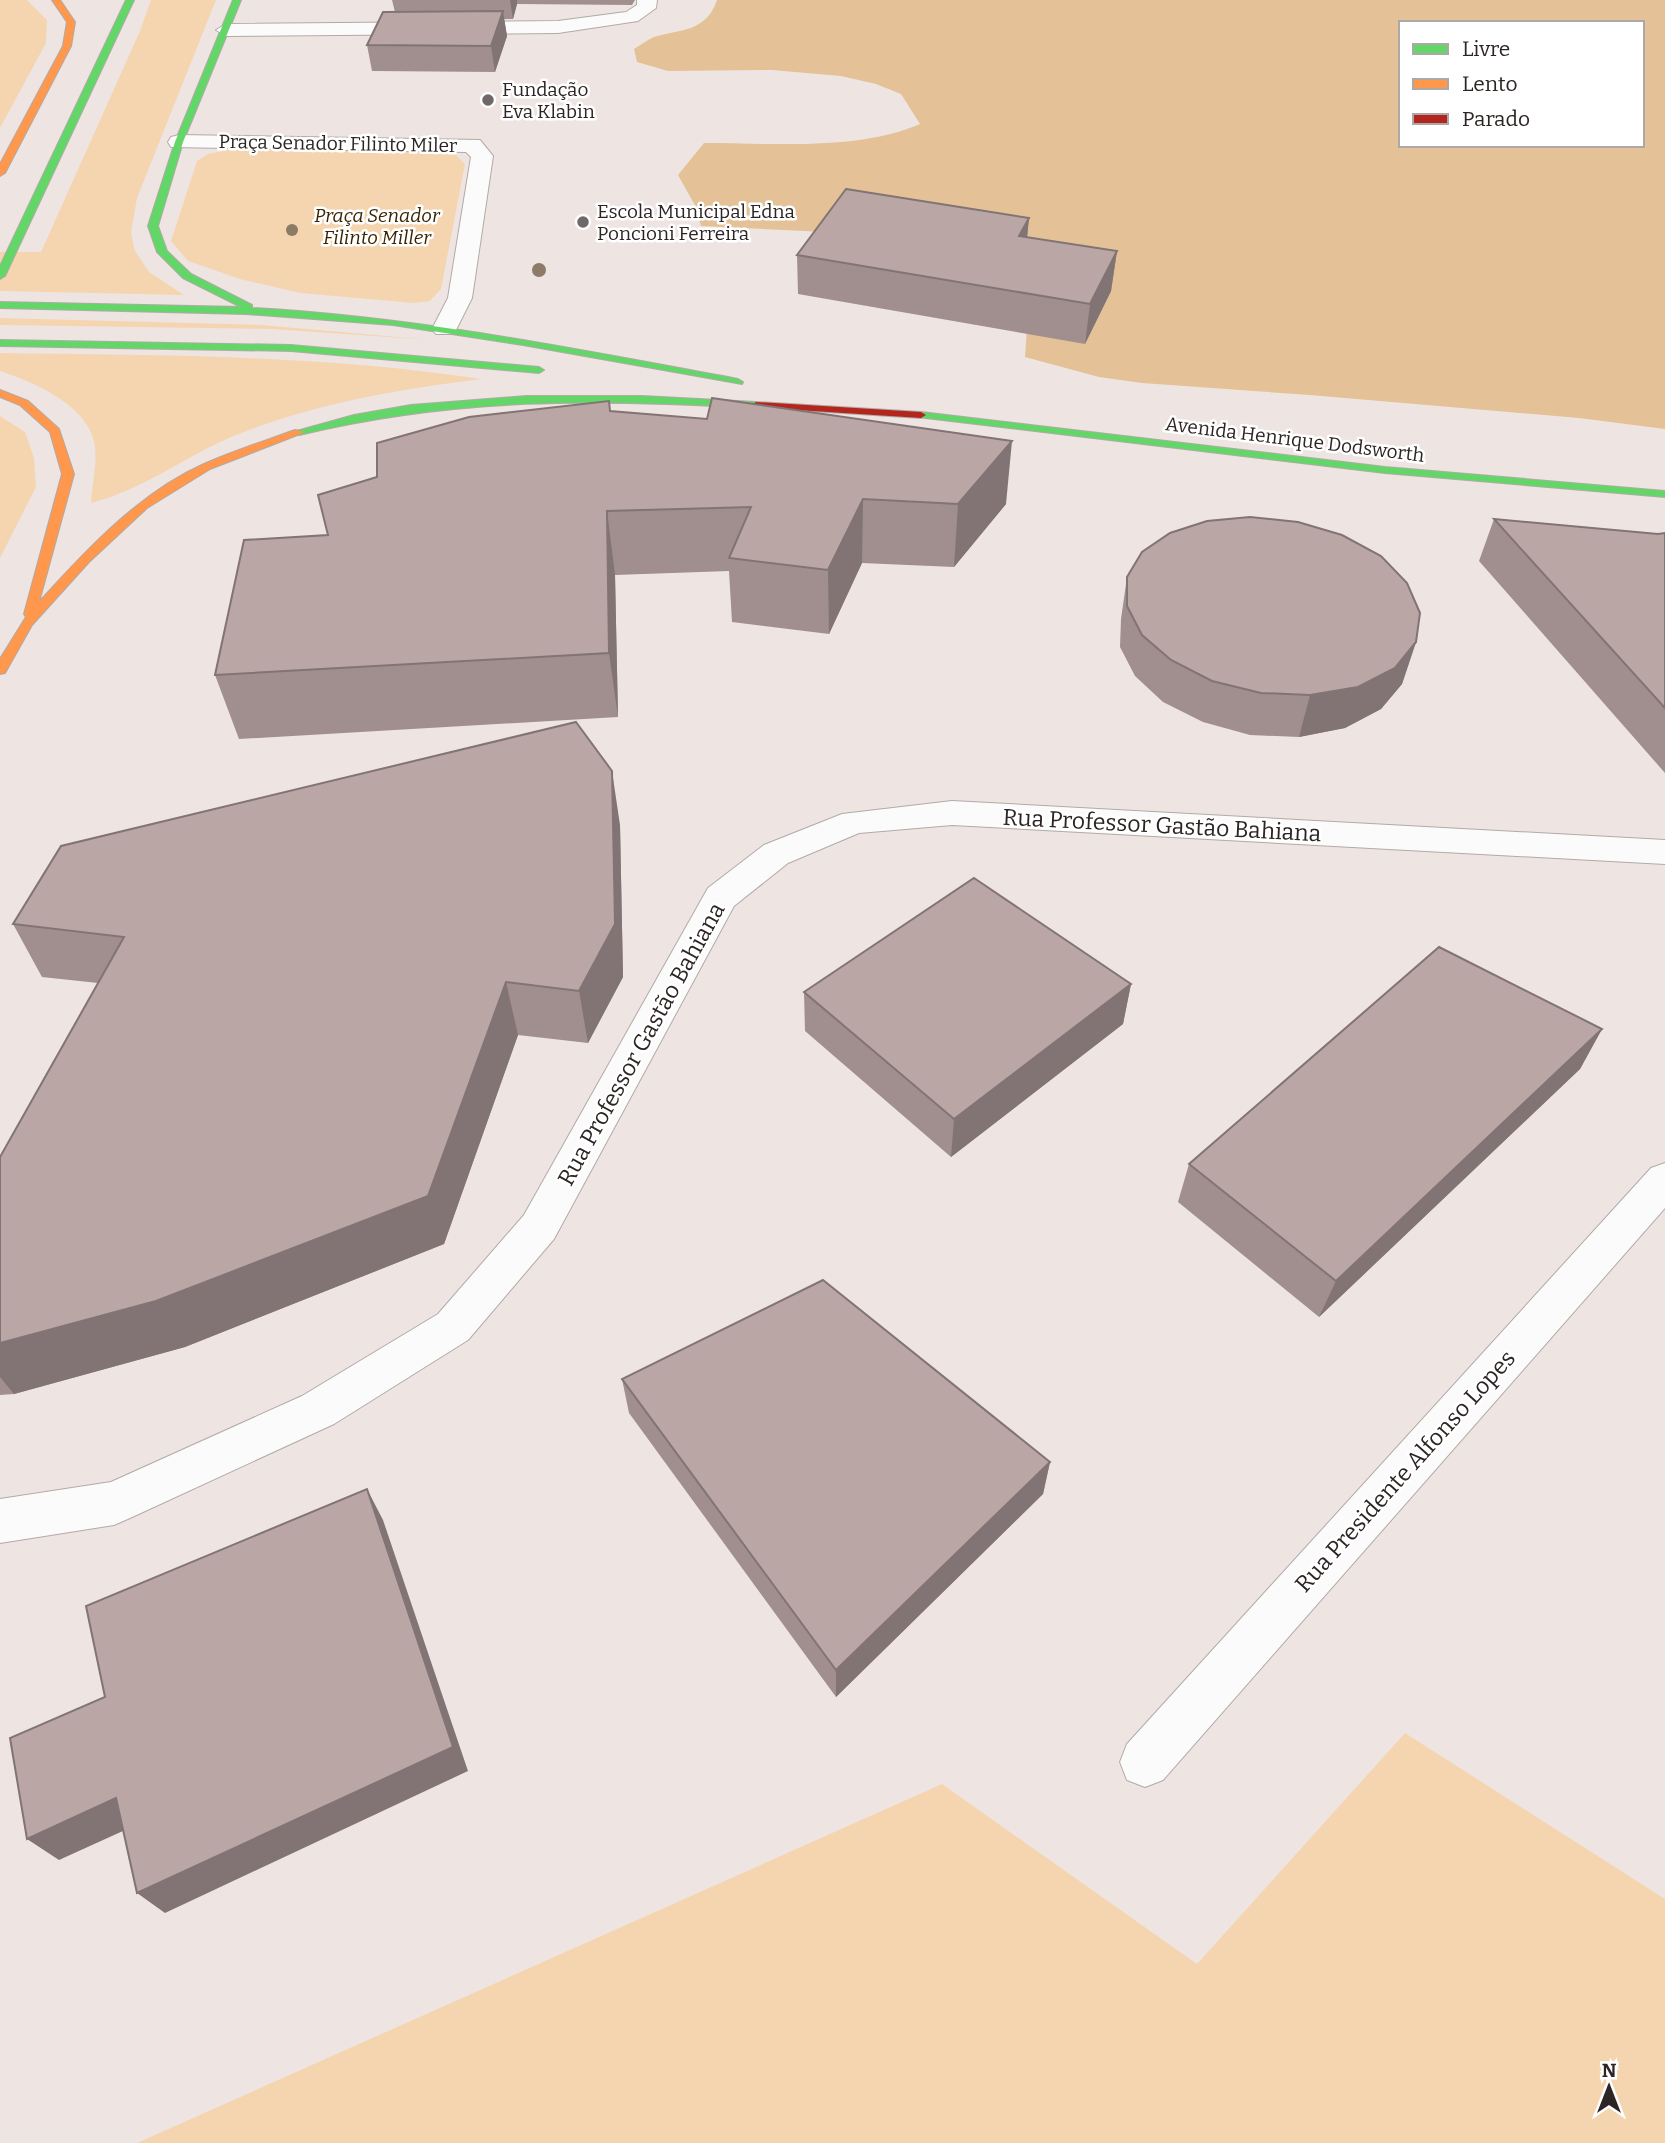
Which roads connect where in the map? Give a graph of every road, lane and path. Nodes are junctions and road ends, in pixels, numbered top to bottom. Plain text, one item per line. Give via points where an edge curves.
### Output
1 (56, 0) edge
2 (130, 0) edge
3 (237, 0) edge
4 (647, 0) edge
5 (226, 30) junction
6 (179, 142) junction
7 (0, 173) edge
8 (0, 276) edge
9 (0, 305) edge
10 (256, 311) junction
11 (446, 329) junction
12 (0, 342) edge
13 (561, 372) dead end
14 (643, 381) dead end
15 (755, 385) dead end
16 (782, 390) dead end
17 (0, 393) edge
18 (849, 402) junction
19 (920, 415) junction
20 (1665, 494) edge
21 (27, 623) junction
22 (0, 670) edge
23 (1665, 852) edge
24 (1665, 1180) edge
25 (0, 1521) edge
26 (1145, 1762) dead end

1 - 7 main road via 71,22 67,46
2 - 8 main road
3 - 5 main road
4 - 5 street via 646,8 631,17 558,27
5 - 6 main road
6 - 10 main road via 153,226 162,251 187,276
6 - 11 street, Praça Senador Filinto Miler via 472,145 482,156 460,298
9 - 10 main road
10 - 11 main road
11 - 15 main road
12 - 13 main road via 292,348
14 - 18 main road
16 - 18 main road
17 - 21 main road via 24,402 55,431 68,474
18 - 19 main road
19 - 20 main road, Avenida Henrique Dodsworth via 1353,468
19 - 21 main road via 638,398 515,399 348,418 231,456 154,499 102,542
21 - 22 main road
23 - 25 street, Rua Professor Gastão Bahiana via 952,813 854,822 776,854 721,897 539,1227 453,1327 318,1410 114,1503
24 - 26 street, Rua Presidente Alfonso Lopes

